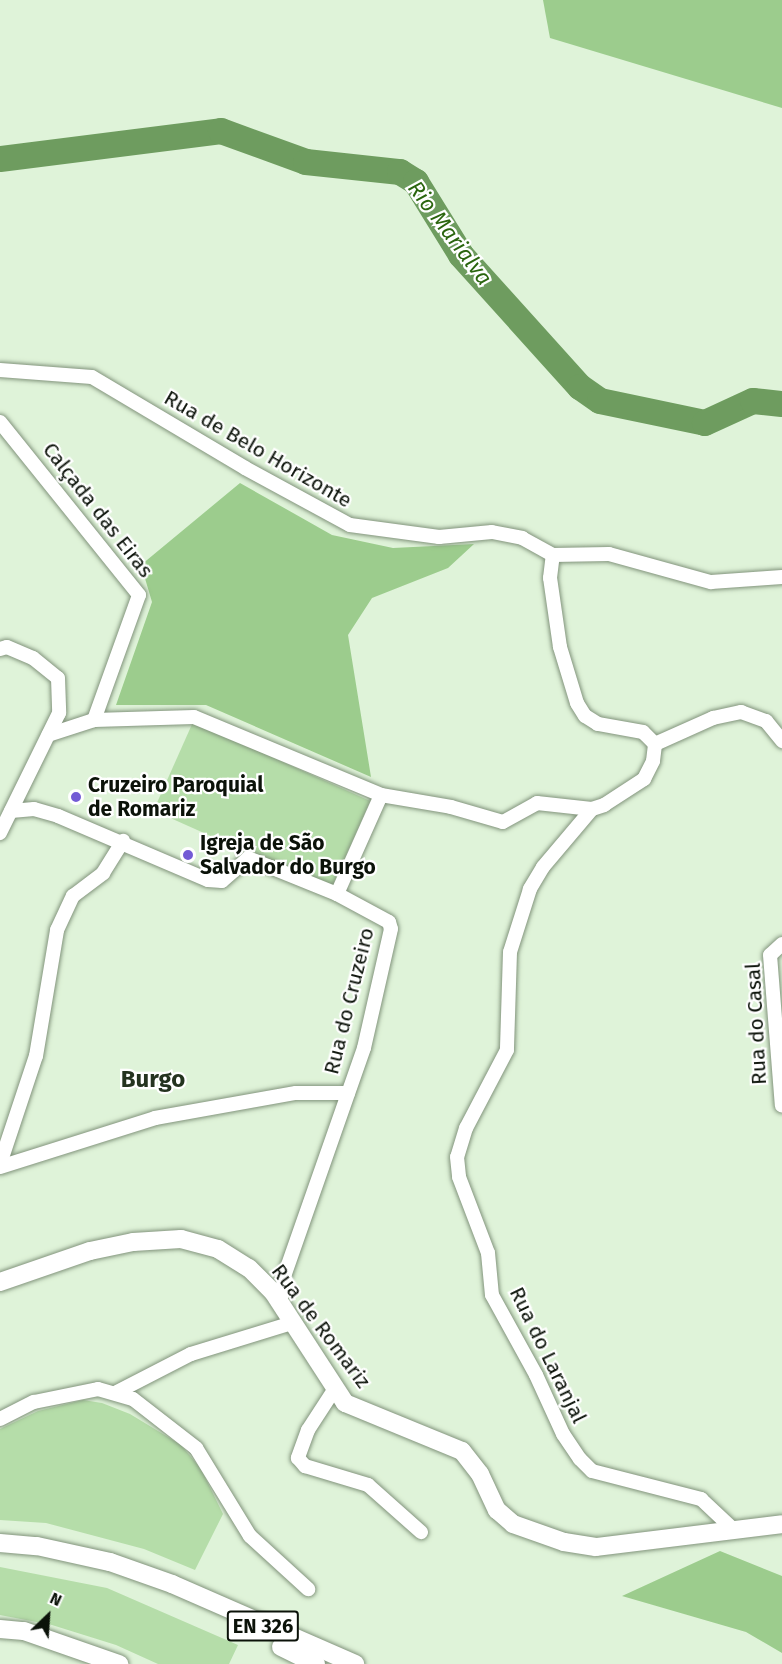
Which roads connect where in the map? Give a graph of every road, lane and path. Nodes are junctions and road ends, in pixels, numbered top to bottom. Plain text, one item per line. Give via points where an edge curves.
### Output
1 (0, 370) edge
2 (0, 422) edge
3 (553, 555) junction
4 (782, 577) edge
5 (0, 649) edge
6 (94, 720) junction
7 (48, 735) junction
8 (782, 741) edge
9 (655, 744) junction
10 (381, 795) junction
11 (592, 809) junction
12 (11, 811) junction
13 (0, 833) edge
14 (123, 841) junction
15 (337, 894) junction
16 (782, 944) edge
17 (348, 1093) junction
18 (782, 1106) edge
19 (0, 1166) edge
20 (0, 1282) edge
21 (280, 1303) junction
22 (292, 1323) junction
23 (334, 1390) junction
24 (117, 1392) junction
25 (0, 1419) edge
26 (782, 1524) edge
27 (734, 1530) junction
28 (421, 1532) dead end
29 (0, 1543) edge
30 (172, 1584) junction
31 (308, 1589) dead end
32 (0, 1629) edge
33 (119, 1664) edge
34 (316, 1664) edge
35 (355, 1664) edge

1 - 3 street, Rua de Belo Horizonte via 92,377 244,468 350,525 439,537 492,532 522,538
2 - 6 street, Calçada das Eiras via 139,595
3 - 4 street, Rua de Belo Horizonte via 609,554 711,582
3 - 9 street via 550,578 560,647 577,703 585,716 598,724 643,732
5 - 7 street via 7,647 33,658 58,678 59,712
6 - 7 street
6 - 10 street via 194,717
7 - 12 street
8 - 9 street via 766,721 741,712 713,718
9 - 11 street via 653,761 644,779
10 - 11 street via 442,805 503,822 537,803
10 - 15 street
11 - 27 street, Rua do Laranjal via 543,867 530,889 510,952 507,1050 466,1128 457,1157 459,1177 488,1253 492,1295 536,1375 562,1434 580,1459 592,1471 701,1499
12 - 13 street
12 - 14 street via 34,809 50,813
14 - 15 street, Rua do Cruzeiro via 208,880 222,881 248,858
14 - 19 street via 103,873 73,896 57,930 36,1056
15 - 17 street, Rua do Cruzeiro via 389,922 391,929 364,1048
16 - 18 street, Rua do Casal via 770,955
17 - 19 street via 296,1093 155,1118
17 - 21 street, Rua do Cruzeiro via 285,1273
20 - 21 main road, Rua de Romariz via 90,1251 133,1242 181,1239 218,1249 249,1268
21 - 22 main road, Rua de Romariz
22 - 23 main road, Rua de Romariz
22 - 24 street via 191,1353
23 - 27 main road, Rua de Romariz via 345,1403 363,1413 462,1451 480,1474 497,1510 513,1524 536,1534 596,1547
23 - 28 street via 304,1437 298,1458 305,1466 368,1485
24 - 25 street via 98,1389 34,1402
24 - 31 street via 133,1399 196,1448 250,1536
26 - 27 main road, Rua de Romariz
29 - 30 main road, EN 326 via 37,1546 110,1562
30 - 34 main road
30 - 35 main road, EN 326
32 - 33 main road via 24,1631

